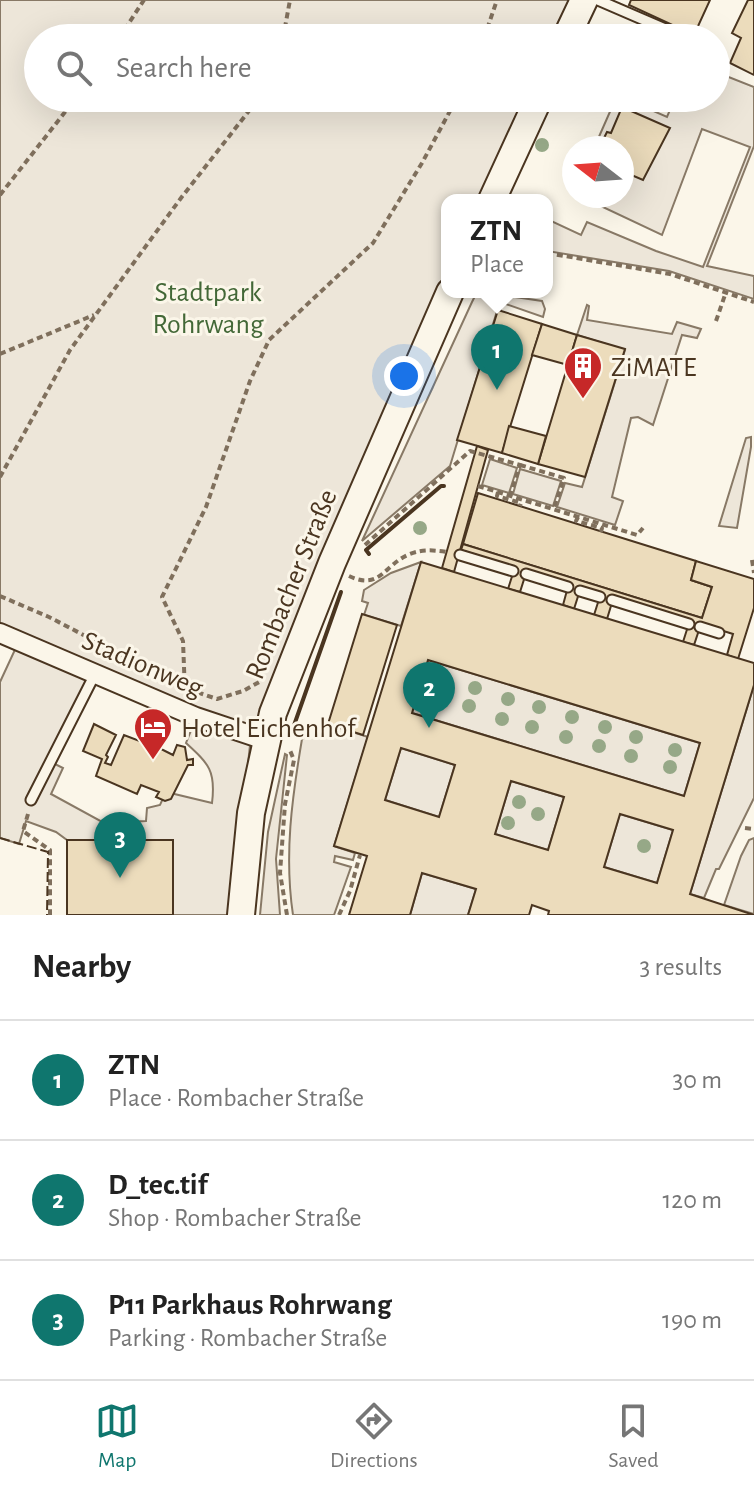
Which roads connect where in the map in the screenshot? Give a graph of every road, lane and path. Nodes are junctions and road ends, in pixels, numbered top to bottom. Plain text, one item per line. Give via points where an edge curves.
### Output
1 (144, 0) edge
2 (290, 0) edge
3 (497, 0) edge
4 (584, 0) edge
5 (598, 0) edge
6 (128, 24) edge
7 (286, 24) edge
8 (489, 24) edge
9 (573, 24) edge
10 (654, 24) edge
11 (65, 112) edge
12 (248, 112) edge
13 (449, 112) edge
14 (533, 112) edge
15 (495, 194) edge
16 (0, 195) edge
17 (553, 254) edge
18 (726, 292) junction
19 (448, 298) edge
20 (754, 302) edge
21 (96, 315) junction
22 (716, 321) dead end
23 (0, 354) edge
24 (520, 465) junction
25 (0, 477) edge
26 (478, 486) dead end
27 (498, 492) junction
28 (510, 496) junction
29 (520, 506) dead end
30 (554, 510) junction
31 (578, 517) junction
32 (643, 528) dead end
33 (601, 532) dead end
34 (447, 552) dead end
35 (460, 555) dead end
36 (752, 560) edge
37 (340, 569) junction
38 (513, 571) dead end
39 (754, 573) edge
40 (526, 574) dead end
41 (568, 587) dead end
42 (580, 591) dead end
43 (0, 596) edge
44 (600, 597) dead end
45 (612, 600) dead end
46 (689, 624) dead end
47 (700, 627) dead end
48 (0, 633) edge
49 (719, 633) dead end
50 (95, 674) junction
51 (283, 687) junction
52 (185, 688) junction
53 (183, 711) junction
54 (274, 742) junction
55 (31, 800) joint
56 (745, 828) dead end
57 (754, 829) edge
58 (360, 855) dead end
59 (50, 915) edge
60 (241, 915) edge
61 (287, 915) edge
62 (339, 915) edge

1 - 6 path
2 - 7 path
3 - 8 path
4 - 9 main road
5 - 10 lane
11 - 16 path
12 - 21 path
13 - 52 path via 373,243 269,340 250,381 206,507 162,597 183,641
14 - 15 main road
17 - 18 path via 670,274
18 - 20 path
18 - 22 path
19 - 37 main road, Rombacher Straße
21 - 23 path
21 - 25 path via 70,350
24 - 28 path
24 - 30 path via 564,478
24 - 37 path via 470,451
26 - 27 path
27 - 28 path
27 - 29 path
28 - 30 path
30 - 31 path
31 - 32 path via 637,535
31 - 33 path via 576,521 602,528
34 - 37 path via 427,549 407,555 372,581 362,582
35 - 38 lane
36 - 39 path
37 - 51 main road, Rombacher Straße
40 - 41 lane
42 - 44 lane
43 - 52 path
45 - 46 lane
47 - 49 lane
48 - 50 street, Stadionweg
50 - 53 street, Stadionweg
50 - 55 lane
51 - 52 path via 259,680 217,699
51 - 54 main road, Rombacher Straße
52 - 53 path
53 - 54 street, Stadionweg
54 - 60 main road, Rombacher Straße via 251,813
54 - 61 path via 289,747 294,760 280,873
55 - 59 path via 23,831 50,850
56 - 57 path
58 - 62 path

